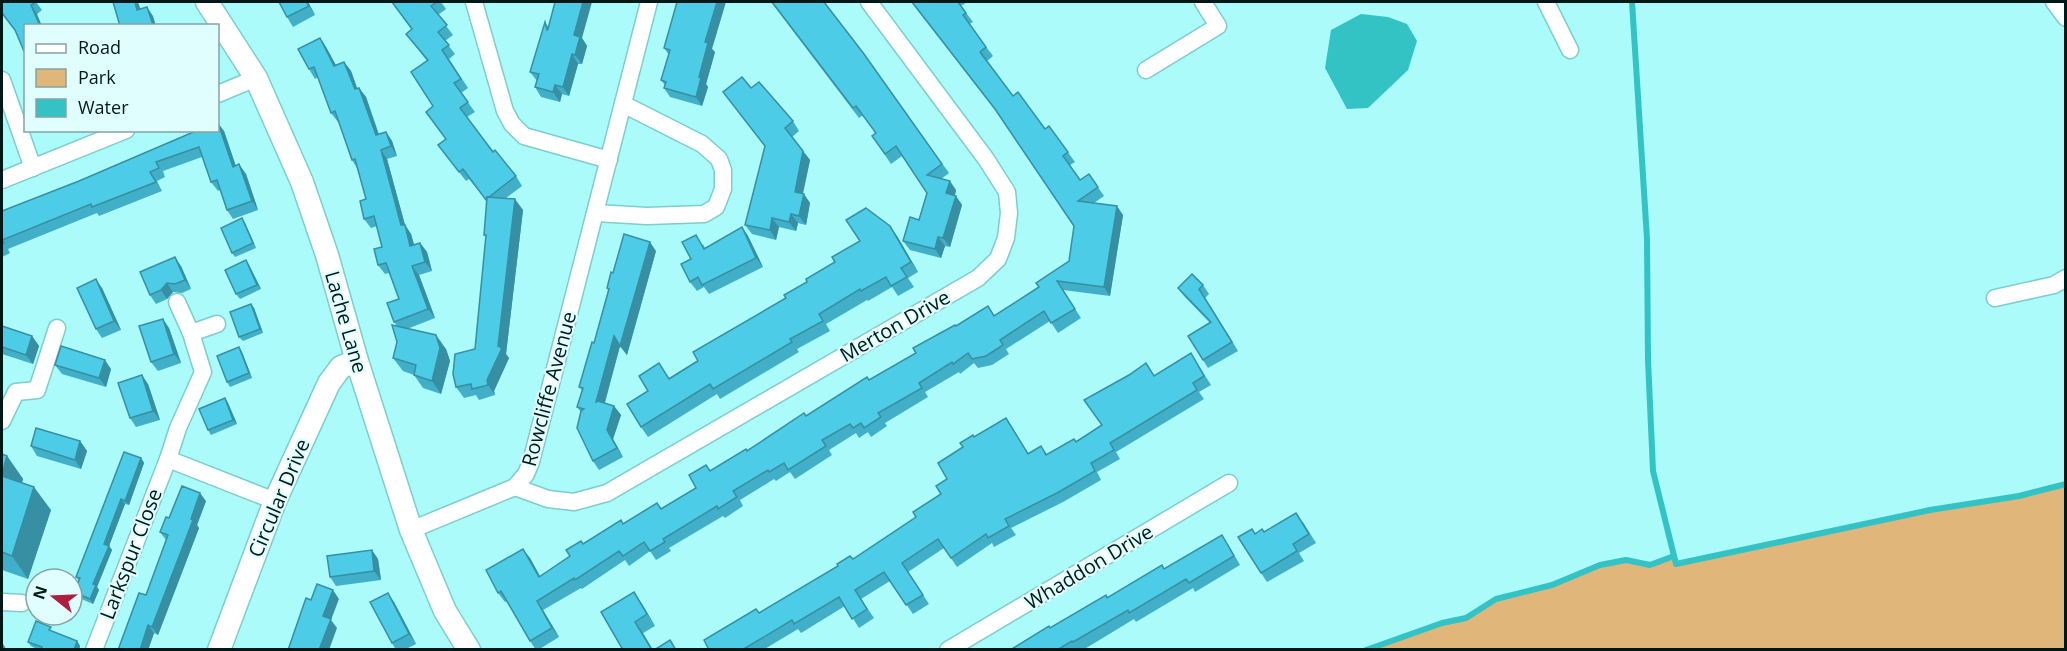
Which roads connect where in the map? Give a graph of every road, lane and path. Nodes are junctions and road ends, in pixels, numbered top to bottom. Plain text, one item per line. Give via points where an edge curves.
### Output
1 (207, 2) edge
2 (474, 2) edge
3 (649, 2) edge
4 (868, 2) edge
5 (1203, 2) edge
6 (1546, 2) edge
7 (2054, 2) edge
8 (2066, 18) edge
9 (1570, 50) dead end
10 (1146, 70) dead end
11 (256, 78) junction
12 (2, 80) edge
13 (219, 94) edge
14 (623, 104) junction
15 (121, 132) edge
16 (609, 160) junction
17 (33, 168) junction
18 (2, 180) edge
19 (596, 213) junction
20 (2066, 278) edge
21 (1995, 298) dead end
22 (177, 302) dead end
23 (217, 324) dead end
24 (57, 328) dead end
25 (191, 333) junction
26 (357, 361) junction
27 (9, 390) edge
28 (2, 421) edge
29 (168, 459) junction
30 (1229, 483) dead end
31 (515, 487) junction
32 (275, 501) junction
33 (411, 530) junction
34 (2, 602) edge
35 (22, 603) dead end
36 (93, 650) edge
37 (219, 650) edge
38 (469, 650) edge
39 (948, 650) edge

1 - 11 street, Lache Lane
2 - 16 street via 512,124 524,136
3 - 14 street, Rowcliffe Avenue
4 - 31 street, Merton Drive via 1007,192 1006,238 998,259 978,278 607,494 574,502 549,499
5 - 10 street via 1218,26
6 - 9 street
7 - 8 street
11 - 13 street
11 - 26 street, Lache Lane via 302,182
12 - 17 street
14 - 16 street, Rowcliffe Avenue
14 - 19 street via 702,144 719,159 723,189 716,207 704,214
15 - 17 street
16 - 19 street, Rowcliffe Avenue
17 - 18 street
19 - 31 street, Rowcliffe Avenue via 531,462
20 - 21 street via 2054,285
22 - 25 street, Larkspur Close
23 - 25 street
24 - 27 street via 37,390
25 - 29 street, Larkspur Close via 203,372
26 - 32 street, Circular Drive via 341,367 329,383
26 - 33 street, Lache Lane
27 - 28 street
29 - 32 street
29 - 36 street, Larkspur Close
30 - 39 street, Whaddon Drive
31 - 33 street, Rowcliffe Avenue
32 - 37 street, Circular Drive
33 - 38 street, Lache Lane via 445,610
34 - 35 street

